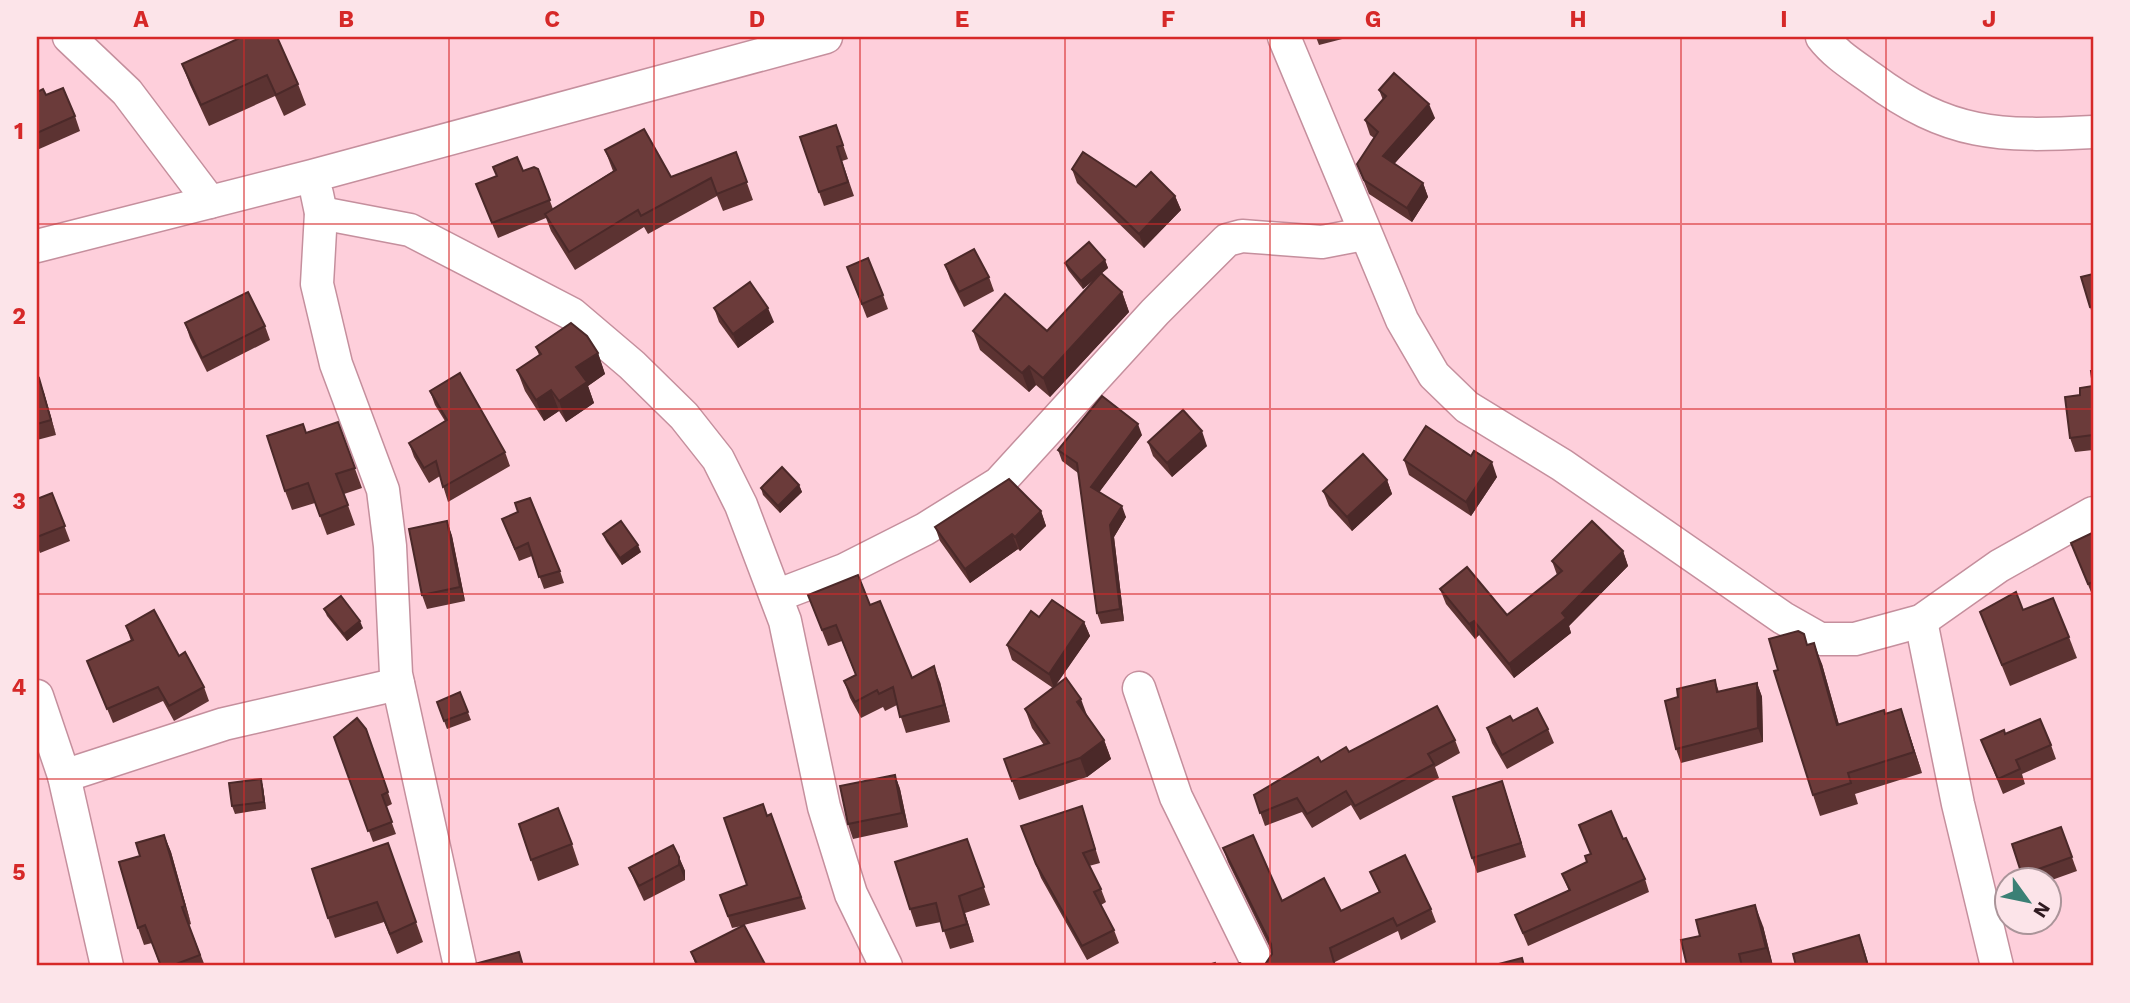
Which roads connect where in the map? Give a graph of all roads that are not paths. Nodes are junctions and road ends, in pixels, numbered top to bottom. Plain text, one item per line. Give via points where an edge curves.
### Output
1 (69, 37) edge
2 (826, 37) edge
3 (1284, 37) edge
4 (1822, 37) edge
5 (2093, 132) edge
6 (312, 176) junction
7 (210, 202) junction
8 (321, 213) junction
9 (1364, 234) junction
10 (37, 246) edge
11 (2093, 513) edge
12 (776, 596) junction
13 (1921, 621) junction
14 (398, 684) junction
15 (1139, 688) dead end
16 (37, 696) edge
17 (64, 776) junction
18 (107, 966) edge
19 (460, 966) edge
20 (886, 966) edge
21 (1259, 966) edge
22 (1997, 966) edge

1 - 7 street via 127,92
2 - 6 street
3 - 9 street
4 - 5 street via 1830,49 1934,118 1980,131 2035,135
6 - 7 street
6 - 8 street
7 - 10 street
8 - 12 street via 410,230 572,314 684,416 718,459
8 - 14 street via 317,284 336,364 383,490
9 - 12 street via 1322,242 1242,236 1227,240 999,483 867,558
9 - 13 street via 1402,320 1434,375 1467,407 1820,639 1855,639
11 - 13 street via 1999,566
12 - 20 street via 824,807 851,894
13 - 22 street
14 - 17 street via 224,724
14 - 19 street
15 - 21 street via 1176,797
16 - 17 street
17 - 18 street

